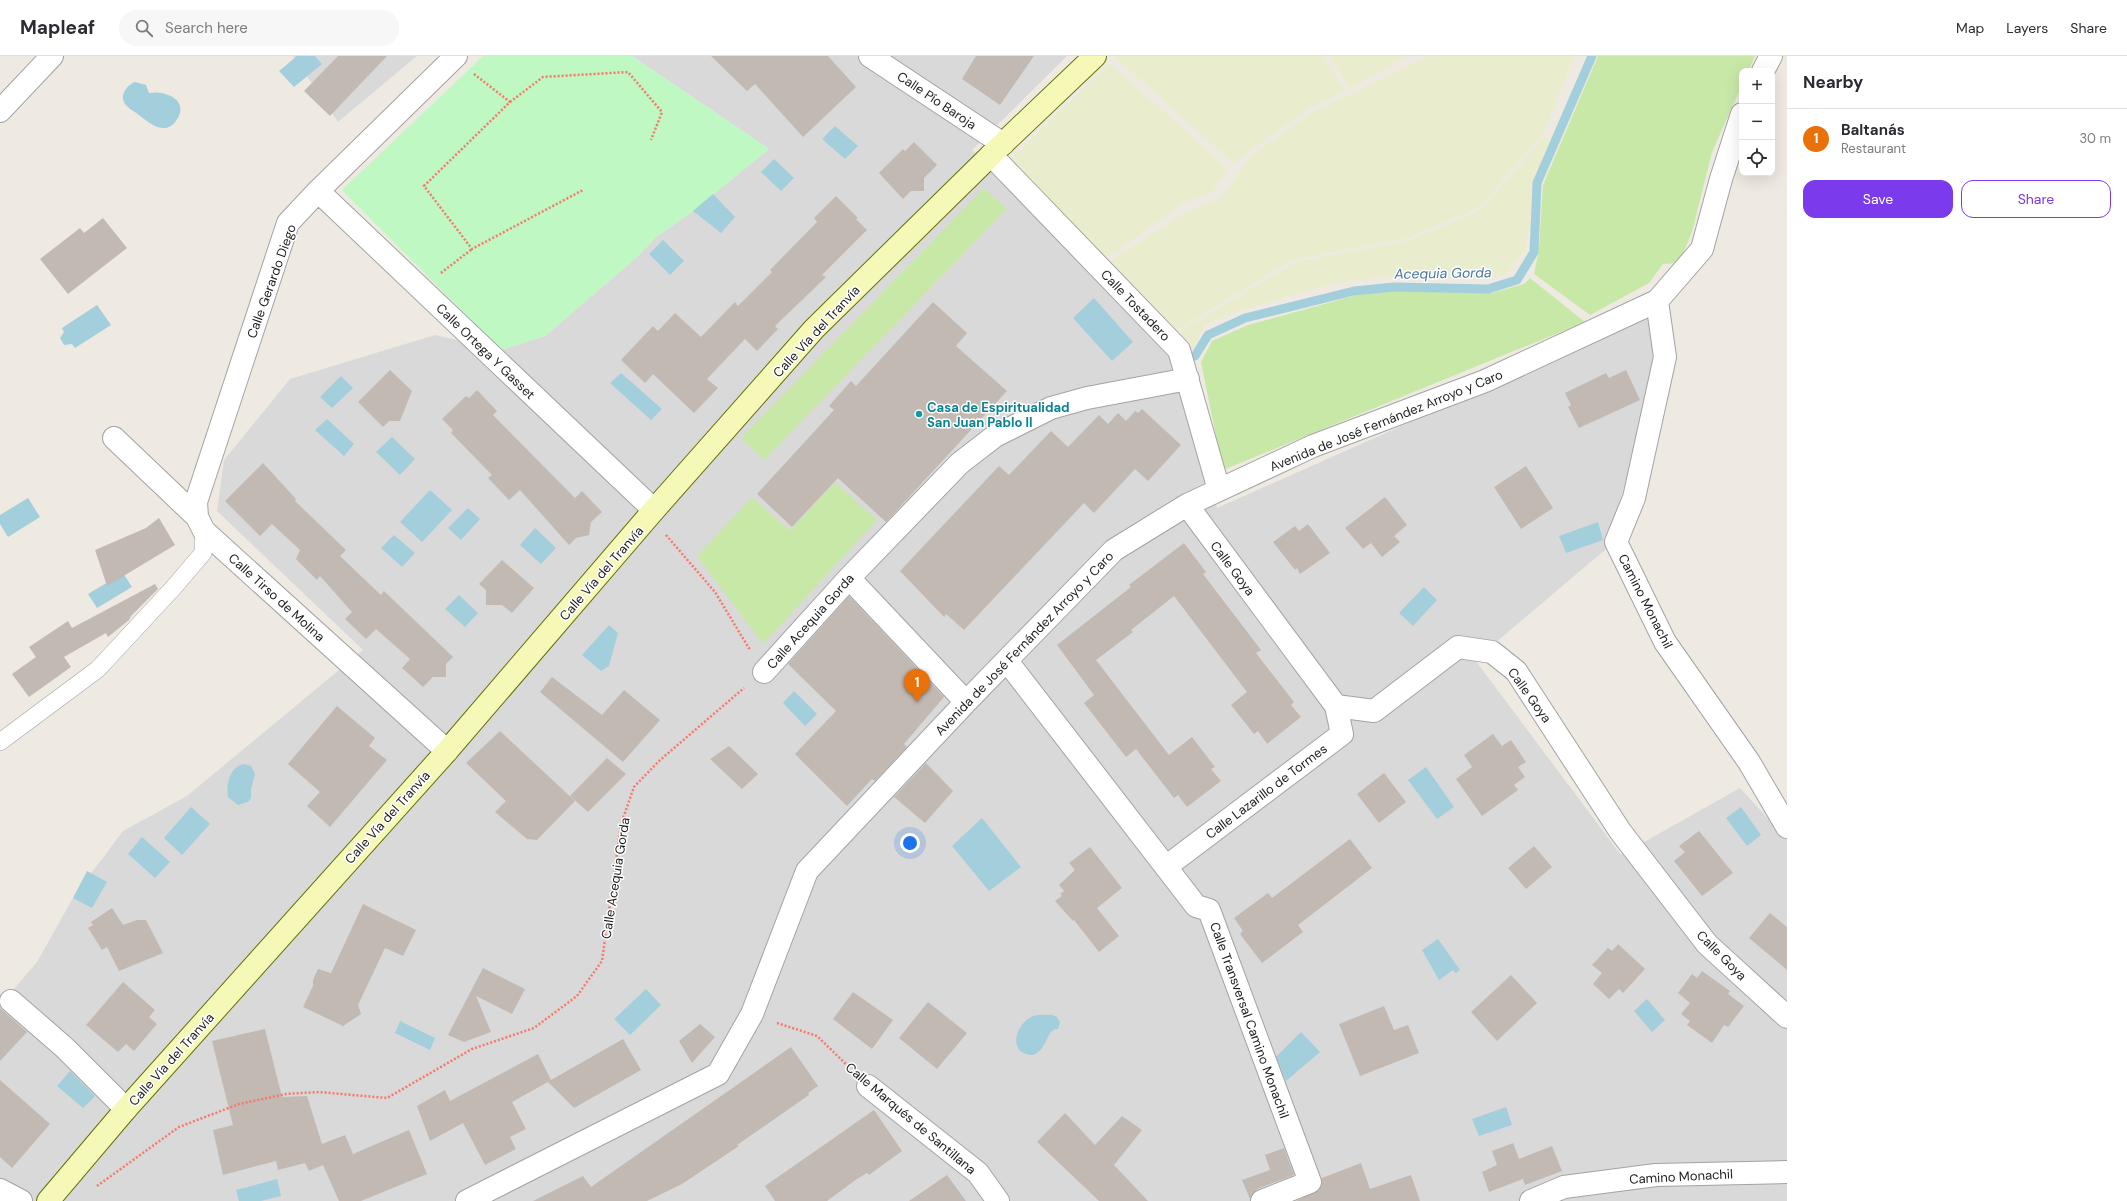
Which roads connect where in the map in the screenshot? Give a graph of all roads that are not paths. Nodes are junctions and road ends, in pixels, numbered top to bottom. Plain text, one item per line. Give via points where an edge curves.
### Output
1 (52, 56) edge
2 (870, 56) edge
3 (1095, 56) edge
4 (1771, 56) edge
5 (454, 57) edge
6 (1765, 68) edge
7 (0, 111) edge
8 (1739, 123) edge
9 (997, 149) junction
10 (318, 191) junction
11 (1657, 301) junction
12 (1188, 379) junction
13 (114, 438) dead end
14 (1219, 490) junction
15 (1186, 505) junction
16 (652, 513) junction
17 (201, 524) junction
18 (849, 578) junction
19 (1007, 661) junction
20 (764, 672) road end
21 (966, 702) junction
22 (1336, 706) junction
23 (0, 742) edge
24 (446, 751) junction
25 (1787, 827) edge
26 (1167, 866) junction
27 (11, 1001) dead end
28 (1787, 1016) edge
29 (868, 1086) road end
30 (126, 1109) junction
31 (1787, 1172) edge
32 (0, 1190) edge
33 (21, 1201) edge
34 (48, 1201) edge
35 (467, 1201) edge
36 (998, 1201) edge
37 (1262, 1201) edge
38 (1531, 1201) edge

1 - 7 street
2 - 9 street, Calle Pío Baroja
3 - 9 street, Calle Vía del Tranvía
4 - 6 street
5 - 10 street, Calle Gerardo Diego
8 - 11 street, Avenida de José Fernández Arroyo y Caro via 1702,249
9 - 12 street, Calle Tostadero via 1179,350
9 - 16 street, Calle Vía del Tranvía via 814,329
10 - 16 street, Calle Ortega Y Gasset
10 - 17 street, Calle Gerardo Diego via 288,223 196,502
11 - 14 street, Avenida de José Fernández Arroyo y Caro via 1485,381 1314,446
11 - 25 street, Camino Monachil via 1665,357 1634,498 1616,542 1665,642 1749,762
12 - 14 street, Calle Tostadero
12 - 18 street, Calle Acequia Gorda via 1087,398 1051,408 995,436 960,463
13 - 17 street, Calle Tirso de Molina
14 - 15 street, Avenida de José Fernández Arroyo y Caro
15 - 19 street, Avenida de José Fernández Arroyo y Caro via 1114,550
15 - 22 street, Calle Goya
16 - 24 street, Calle Vía del Tranvía
17 - 23 lane via 203,553 174,588 98,669
17 - 24 street, Calle Tirso de Molina
18 - 20 street, Calle Acequia Gorda
18 - 21 street
19 - 21 street, Avenida de José Fernández Arroyo y Caro
19 - 26 street, Calle Transversal Camino Monachil
21 - 35 street, Avenida de José Fernández Arroyo y Caro via 807,871 752,1014 718,1074
22 - 26 street, Calle Lazarillo de Tormes via 1342,734
22 - 28 street, Calle Goya via 1374,711 1458,648 1492,652 1516,671 1620,831 1706,944
24 - 30 street, Calle Vía del Tranvía
26 - 37 street, Calle Transversal Camino Monachil via 1196,906 1209,910 1310,1182
27 - 30 street, Calle Vía del Tranvía via 64,1048
29 - 36 street, Calle Marqués de Santillana via 978,1173
30 - 34 street, Calle Vía del Tranvía
31 - 38 street, Camino Monachil via 1656,1174 1564,1187
32 - 33 street

